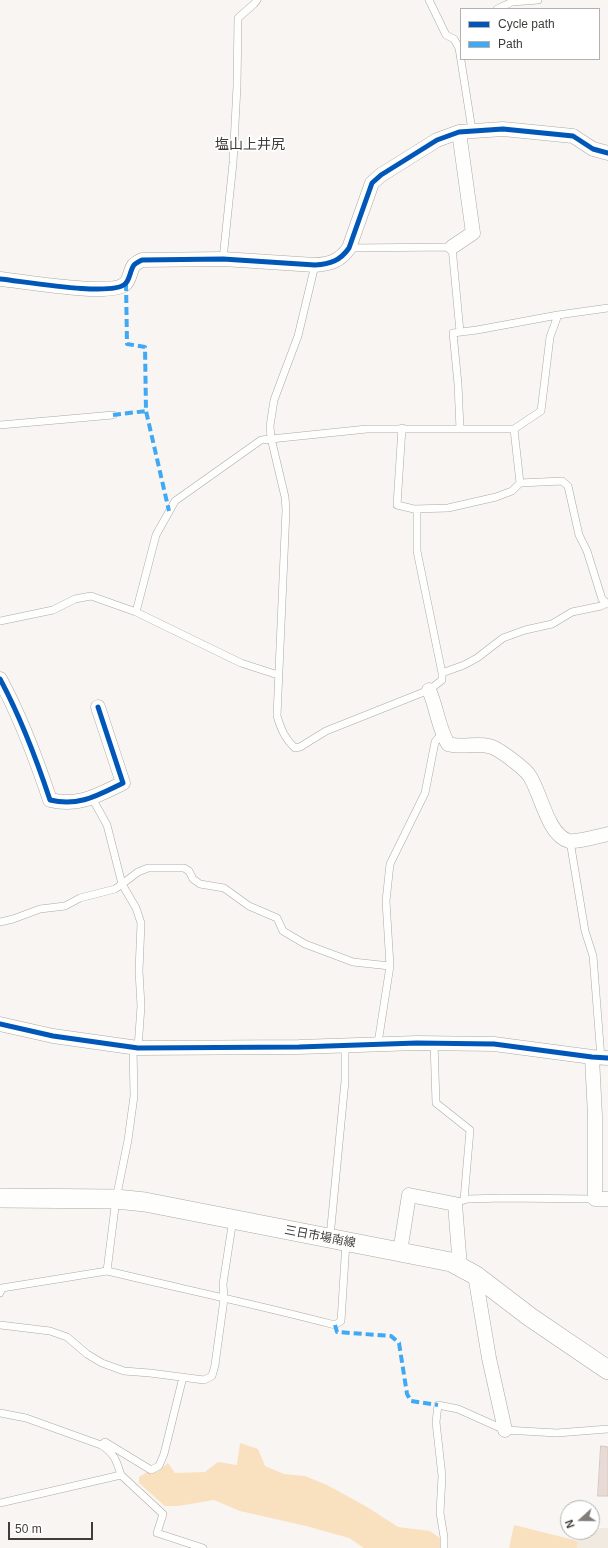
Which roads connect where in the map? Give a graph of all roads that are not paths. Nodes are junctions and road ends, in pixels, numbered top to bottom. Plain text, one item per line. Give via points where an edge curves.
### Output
1 (256, 0) edge
2 (428, 0) edge
3 (538, 0) edge
4 (500, 8) edge
5 (460, 36) edge
6 (454, 39) junction
7 (460, 60) edge
8 (460, 60) edge
9 (466, 131) junction
10 (608, 152) edge
11 (452, 246) junction
12 (349, 248) junction
13 (223, 259) junction
14 (315, 265) junction
15 (0, 279) edge
16 (608, 308) edge
17 (558, 315) junction
18 (460, 332) junction
19 (113, 414) dead end
20 (0, 424) edge
21 (402, 428) junction
22 (460, 429) junction
23 (514, 430) junction
24 (271, 438) junction
25 (520, 483) junction
26 (417, 509) junction
27 (607, 603) edge
28 (136, 612) junction
29 (0, 621) edge
30 (442, 673) junction
31 (278, 675) junction
32 (0, 679) edge
33 (429, 690) junction
34 (98, 707) dead end
35 (442, 733) junction
36 (92, 798) junction
37 (608, 834) edge
38 (570, 841) junction
39 (122, 884) junction
40 (0, 922) edge
41 (390, 966) junction
42 (0, 1024) edge
43 (378, 1043) junction
44 (434, 1043) junction
45 (345, 1045) junction
46 (135, 1047) junction
47 (600, 1058) edge
48 (0, 1198) edge
49 (116, 1199) junction
50 (601, 1199) edge
51 (459, 1202) junction
52 (233, 1219) junction
53 (338, 1240) junction
54 (400, 1252) junction
55 (107, 1271) junction
56 (467, 1271) junction
57 (0, 1293) edge
58 (224, 1299) junction
59 (0, 1326) edge
60 (608, 1370) edge
61 (183, 1377) junction
62 (0, 1413) edge
63 (608, 1429) edge
64 (505, 1430) junction
65 (101, 1445) junction
66 (121, 1475) junction
67 (0, 1503) edge
68 (203, 1548) edge
69 (444, 1548) edge

1 - 13 lane via 238,18 233,163
2 - 6 lane via 446,35
3 - 4 lane via 512,2
5 - 6 lane
6 - 8 lane via 459,48
7 - 9 lane
9 - 10 street via 503,129 573,136 593,149
9 - 11 street via 473,233
9 - 12 street via 437,140 372,183
11 - 12 lane
11 - 18 lane
12 - 14 street via 335,262
13 - 14 street
13 - 15 street via 142,260 134,265 126,283 105,289
14 - 24 lane via 298,336 274,400
16 - 17 lane
17 - 18 lane
17 - 23 lane via 550,336 541,411
18 - 22 lane via 453,333
19 - 20 lane
21 - 22 lane
21 - 24 lane via 367,428
21 - 26 lane via 397,505
22 - 23 lane
23 - 25 lane
24 - 28 lane via 261,440 175,501 156,535
24 - 31 lane via 286,510
25 - 26 lane via 512,491 496,497 448,508
25 - 27 lane via 562,481 568,486 580,535 602,599
26 - 30 lane via 417,551
27 - 30 lane via 572,612 552,624 503,638 477,658
28 - 29 lane via 91,596 53,610
28 - 31 lane via 241,663
30 - 33 lane via 442,680
31 - 33 lane via 277,716 282,732 295,748 326,732
32 - 36 street via 13,703 50,800 63,803
33 - 35 street
34 - 36 street via 123,783
35 - 38 street via 448,744 458,747 484,745 498,749 528,774 552,827 562,838
35 - 41 lane via 435,742 425,793 390,864 386,901
36 - 39 lane via 107,825
37 - 38 street
38 - 47 lane via 585,931 593,956
39 - 40 lane via 115,890 80,898 66,906 40,909
39 - 41 lane via 148,868 184,868 200,884 224,888 249,906 277,918 283,931 305,944 354,962
39 - 46 lane via 136,908 141,923 141,1006
41 - 43 lane
42 - 46 street via 53,1036
43 - 44 street
43 - 45 street
44 - 47 street via 494,1044
44 - 51 lane via 436,1103 470,1130
45 - 46 street
45 - 53 lane
46 - 49 lane via 134,1096
47 - 50 street via 596,1116
48 - 49 main road, 三日市場南線
49 - 52 main road, 三日市場南線
49 - 55 lane
50 - 51 lane via 503,1198 468,1199
51 - 54 street via 409,1195
51 - 56 street
52 - 53 main road, 三日市場南線
52 - 58 lane via 223,1284
53 - 54 main road, 三日市場南線
53 - 58 lane via 341,1321 335,1325
54 - 56 main road, 三日市場南線 via 451,1262
55 - 57 lane via 2,1288
55 - 58 lane
56 - 60 main road, 三日市場南線 via 530,1318
56 - 64 street
58 - 61 lane via 212,1376 204,1380
59 - 61 lane via 50,1331 67,1337 97,1360 124,1371
61 - 65 lane via 159,1466 150,1470 105,1442
62 - 65 lane via 26,1418
63 - 64 lane via 556,1432
64 - 69 lane via 458,1409 438,1406 436,1422 442,1476 440,1513
65 - 66 lane via 116,1458
66 - 67 lane
66 - 68 lane via 163,1514 157,1533

